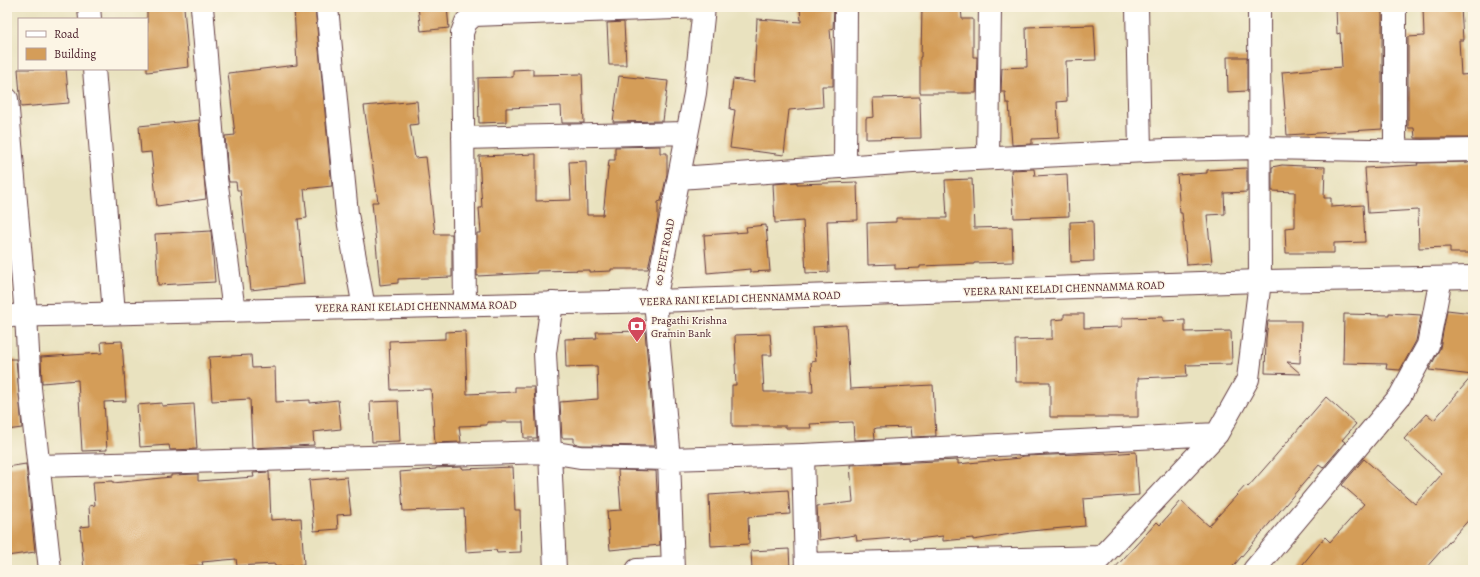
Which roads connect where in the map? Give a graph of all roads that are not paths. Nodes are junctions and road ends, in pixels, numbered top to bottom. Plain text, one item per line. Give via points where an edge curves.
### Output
1 (88, 7) edge
2 (202, 7) edge
3 (327, 7) edge
4 (704, 7) edge
5 (846, 7) edge
6 (990, 7) edge
7 (1138, 7) edge
8 (1259, 7) edge
9 (1395, 7) edge
10 (90, 18) edge
11 (94, 70) edge
12 (7, 99) edge
13 (687, 133) junction
14 (463, 138) junction
15 (1258, 148) junction
16 (1473, 150) edge
17 (1140, 151) junction
18 (1396, 151) junction
19 (988, 158) junction
20 (845, 167) junction
21 (678, 178) junction
22 (1473, 277) edge
23 (1441, 278) junction
24 (1260, 281) junction
25 (655, 301) junction
26 (552, 303) junction
27 (465, 305) junction
28 (364, 308) junction
29 (234, 311) junction
30 (114, 314) junction
31 (17, 316) edge
32 (1217, 434) junction
33 (550, 452) junction
34 (803, 455) junction
35 (669, 458) junction
36 (39, 466) junction
37 (1095, 564) edge
38 (806, 567) edge
39 (673, 569) edge
40 (50, 570) edge
41 (555, 570) edge
42 (638, 570) edge
43 (1254, 570) edge

1 - 10 street
2 - 29 street via 216,178
3 - 28 street via 347,214
4 - 13 street, 60 FEET ROAD via 695,93
4 - 14 street via 474,15 466,22 462,33
5 - 20 street
6 - 19 street
7 - 17 street
8 - 15 street
9 - 18 street
11 - 30 street
12 - 31 street
13 - 14 street
13 - 21 street, 60 FEET ROAD
14 - 27 street
15 - 17 street
15 - 18 street
15 - 24 street
16 - 18 street
17 - 19 street
19 - 20 street
20 - 21 street
21 - 25 street, 60 FEET ROAD
22 - 23 street, VEERA RANI KELADI CHENNAMMA ROAD
23 - 24 street, VEERA RANI KELADI CHENNAMMA ROAD
23 - 43 street via 1428,345 1400,396
24 - 25 street, VEERA RANI KELADI CHENNAMMA ROAD
24 - 32 street via 1248,379
25 - 26 street, VEERA RANI KELADI CHENNAMMA ROAD
25 - 35 street, 60 FEET ROAD
26 - 27 street, VEERA RANI KELADI CHENNAMMA ROAD
26 - 33 street via 544,353
27 - 28 street, VEERA RANI KELADI CHENNAMMA ROAD
28 - 29 street, VEERA RANI KELADI CHENNAMMA ROAD
29 - 30 street, VEERA RANI KELADI CHENNAMMA ROAD
30 - 31 street, VEERA RANI KELADI CHENNAMMA ROAD
31 - 36 street via 30,388
32 - 34 street
32 - 37 street
33 - 35 street via 580,457
33 - 36 street
33 - 41 street
34 - 35 street
34 - 38 street
35 - 39 street, 60 FEET ROAD
36 - 40 street
37 - 38 street
39 - 42 street

